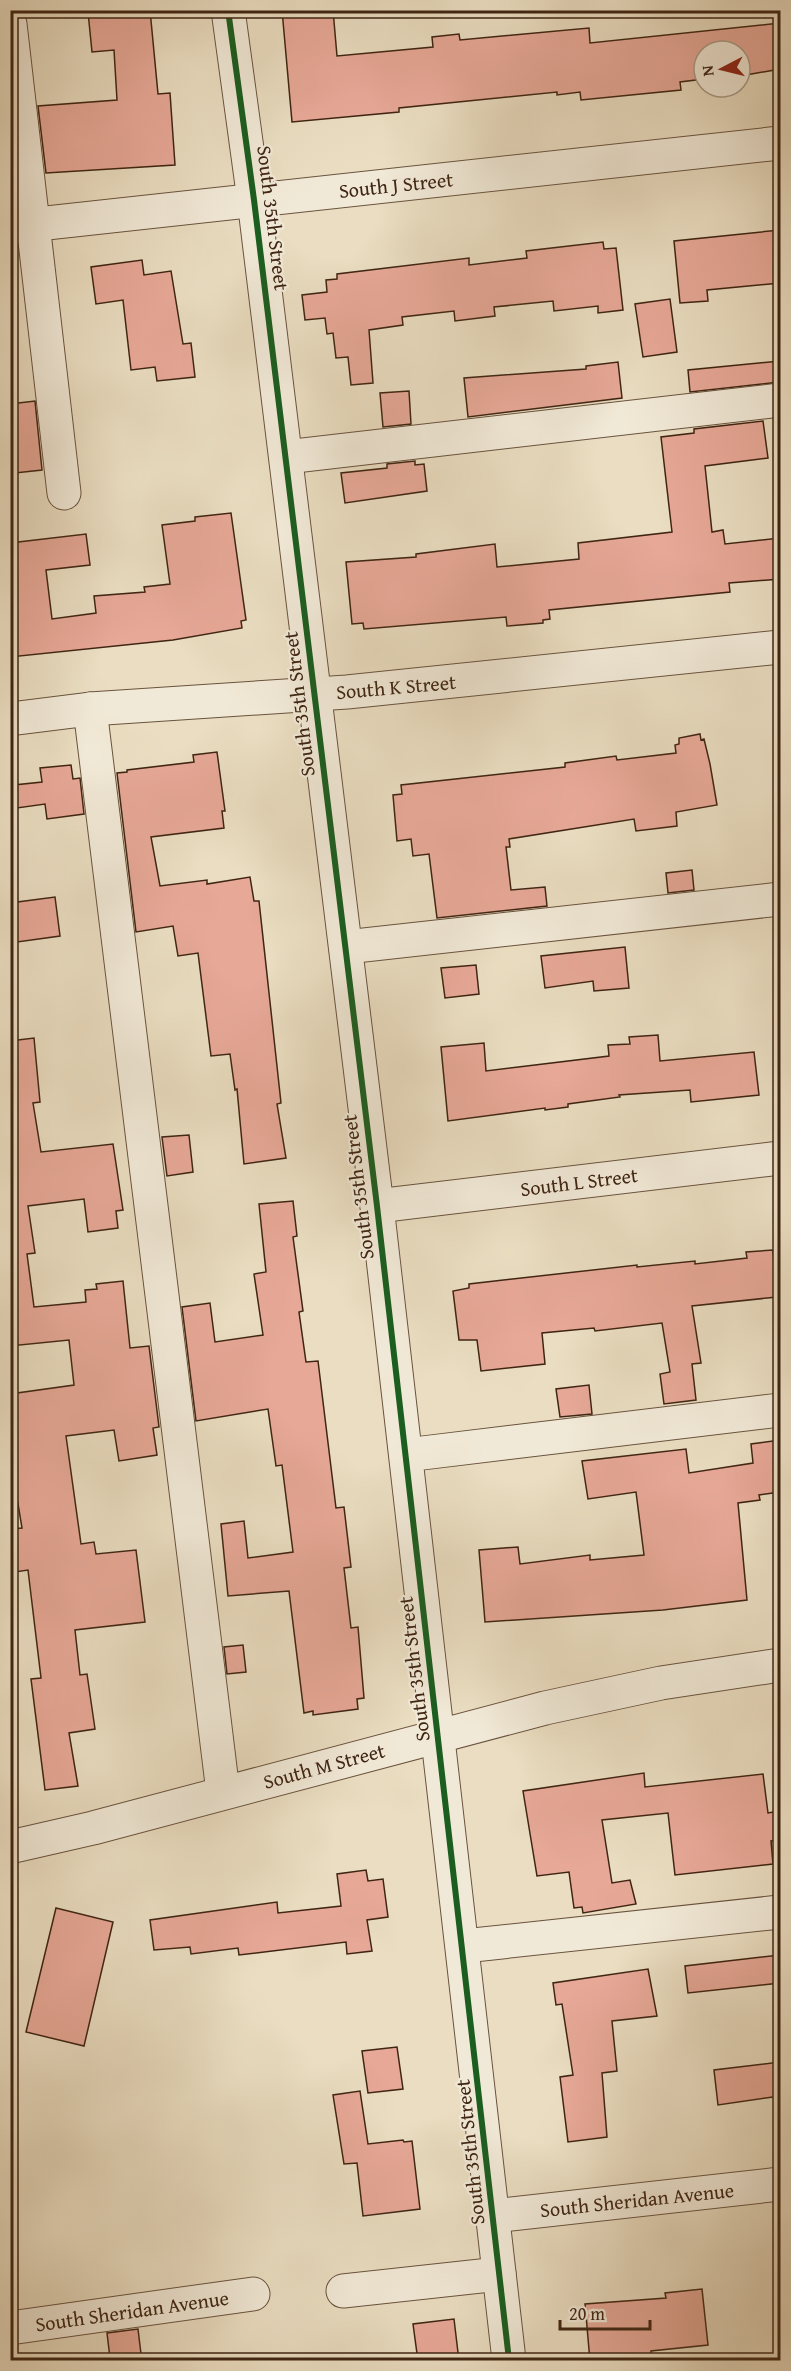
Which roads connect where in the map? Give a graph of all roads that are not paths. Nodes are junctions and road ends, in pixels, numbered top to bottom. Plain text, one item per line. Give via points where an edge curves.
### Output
1 (228, 10) edge
2 (10, 24) edge
3 (780, 143) edge
4 (254, 200) junction
5 (23, 225) edge
6 (780, 400) edge
7 (286, 457) junction
8 (64, 493) dead end
9 (780, 647) edge
10 (313, 694) junction
11 (90, 709) junction
12 (10, 720) edge
13 (780, 899) edge
14 (346, 947) junction
15 (780, 1158) edge
16 (377, 1206) junction
17 (780, 1410) edge
18 (406, 1455) junction
19 (780, 1665) edge
20 (438, 1737) junction
21 (223, 1792) junction
22 (10, 1846) edge
23 (780, 1912) edge
24 (464, 1946) junction
25 (780, 2184) edge
26 (493, 2216) junction
27 (500, 2274) junction
28 (343, 2291) dead end
29 (253, 2294) dead end
30 (10, 2328) edge
31 (509, 2361) edge

1 - 4 street, South 35th Street
2 - 5 street
3 - 4 street, South J Street
4 - 5 street, South J Street
4 - 7 street, South 35th Street
5 - 8 street
6 - 7 street
7 - 10 street, South 35th Street
9 - 10 street, South K Street
10 - 11 street, South K Street
10 - 14 street, South 35th Street
11 - 12 street, South K Street
11 - 21 street
13 - 14 street
14 - 16 street, South 35th Street
15 - 16 street, South L Street
16 - 18 street, South 35th Street
17 - 18 street
18 - 20 street, South 35th Street
19 - 20 street, South M Street via 611,1693
20 - 21 street, South M Street
20 - 24 street, South 35th Street
21 - 22 street, South M Street
23 - 24 street
24 - 26 street, South 35th Street
25 - 26 street, South Sheridan Avenue
26 - 27 street, South 35th Street
27 - 28 street
27 - 31 street, South 35th Street
29 - 30 street, South Sheridan Avenue

